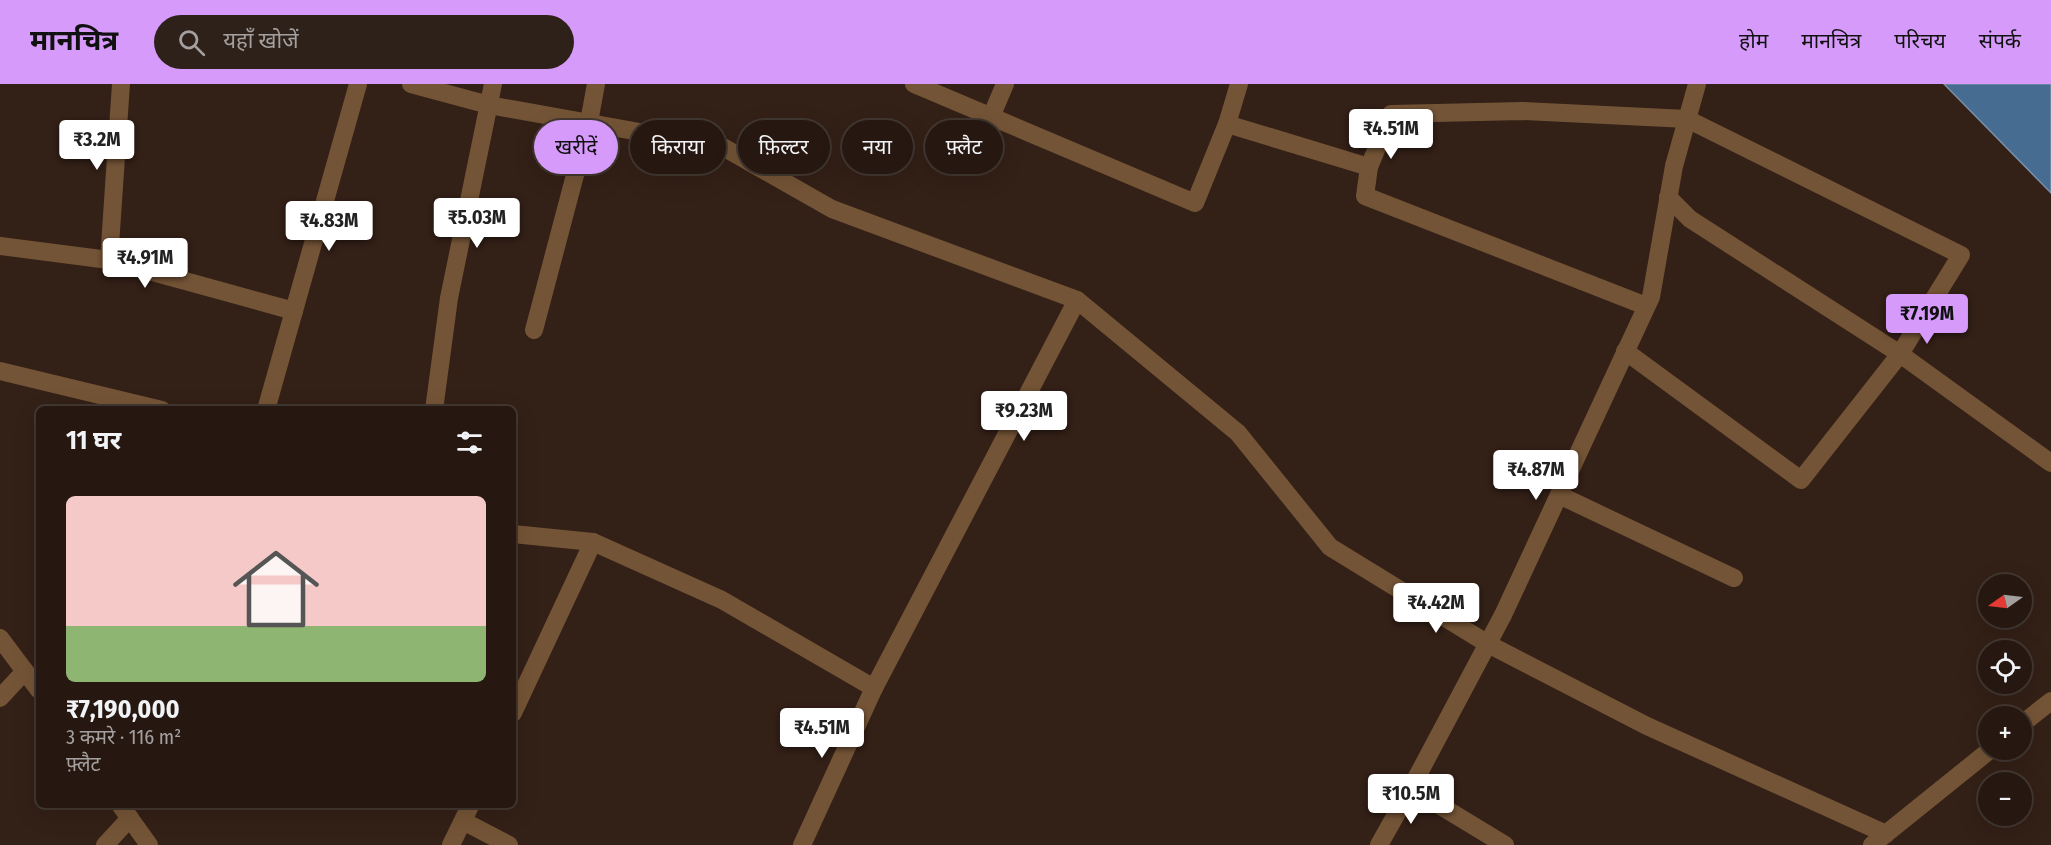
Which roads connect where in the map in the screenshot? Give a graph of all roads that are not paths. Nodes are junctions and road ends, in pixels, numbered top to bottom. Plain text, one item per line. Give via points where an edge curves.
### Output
1 (120, 84) edge
2 (358, 84) edge
3 (411, 84) edge
4 (493, 84) edge
5 (596, 84) edge
6 (914, 84) edge
7 (1005, 84) edge
8 (1239, 84) edge
9 (1697, 84) edge
10 (489, 105) junction
11 (991, 117) junction
12 (577, 120) edge
13 (589, 120) edge
14 (1687, 120) junction
15 (1227, 124) junction
16 (618, 127) edge
17 (1369, 167) junction
18 (575, 174) edge
19 (1668, 197) junction
20 (0, 246) edge
21 (109, 260) junction
22 (1077, 300) junction
23 (1646, 306) junction
24 (294, 311) junction
25 (534, 330) dead end
26 (1625, 351) junction
27 (1900, 354) junction
28 (0, 371) edge
29 (145, 406) edge
30 (267, 406) edge
31 (435, 406) edge
32 (2051, 463) edge
33 (1559, 495) junction
34 (516, 534) edge
35 (593, 542) junction
36 (1734, 578) dead end
37 (0, 638) edge
38 (1488, 644) junction
39 (25, 670) junction
40 (36, 686) edge
41 (874, 688) junction
42 (0, 698) edge
43 (2051, 701) edge
44 (516, 707) edge
45 (2032, 716) edge
46 (1978, 760) edge
47 (1411, 788) junction
48 (125, 812) edge
49 (466, 813) edge
50 (1879, 839) edge
51 (105, 845) edge
52 (149, 845) edge
53 (451, 845) edge
54 (509, 845) edge
55 (802, 845) edge
56 (1379, 845) edge
57 (1505, 845) edge

1 - 21 street
2 - 24 street
3 - 10 street
4 - 10 street
5 - 13 street
6 - 11 street
7 - 11 street
8 - 15 street
9 - 14 street
10 - 12 street
10 - 31 street via 449,298
11 - 15 street via 1195,203
14 - 17 street via 1523,111 1391,114
14 - 19 street
14 - 27 street via 1961,255
15 - 17 street
16 - 22 street via 723,147 832,209
17 - 23 street via 1365,196
18 - 25 street
19 - 23 street via 1651,297
19 - 27 street via 1690,219
20 - 21 street
21 - 24 street
22 - 38 street via 1239,433 1330,547
22 - 41 street
23 - 26 street
24 - 30 street
26 - 27 street via 1800,480
26 - 33 street
27 - 32 street
28 - 29 street
33 - 36 street
33 - 38 street
34 - 35 street
35 - 41 street via 722,600
35 - 44 street
37 - 39 street
38 - 47 street
38 - 50 street
39 - 40 street
39 - 42 street
41 - 55 street
43 - 45 street
46 - 50 street
47 - 56 street
47 - 57 street
48 - 51 street
48 - 52 street
49 - 53 street
49 - 54 street

